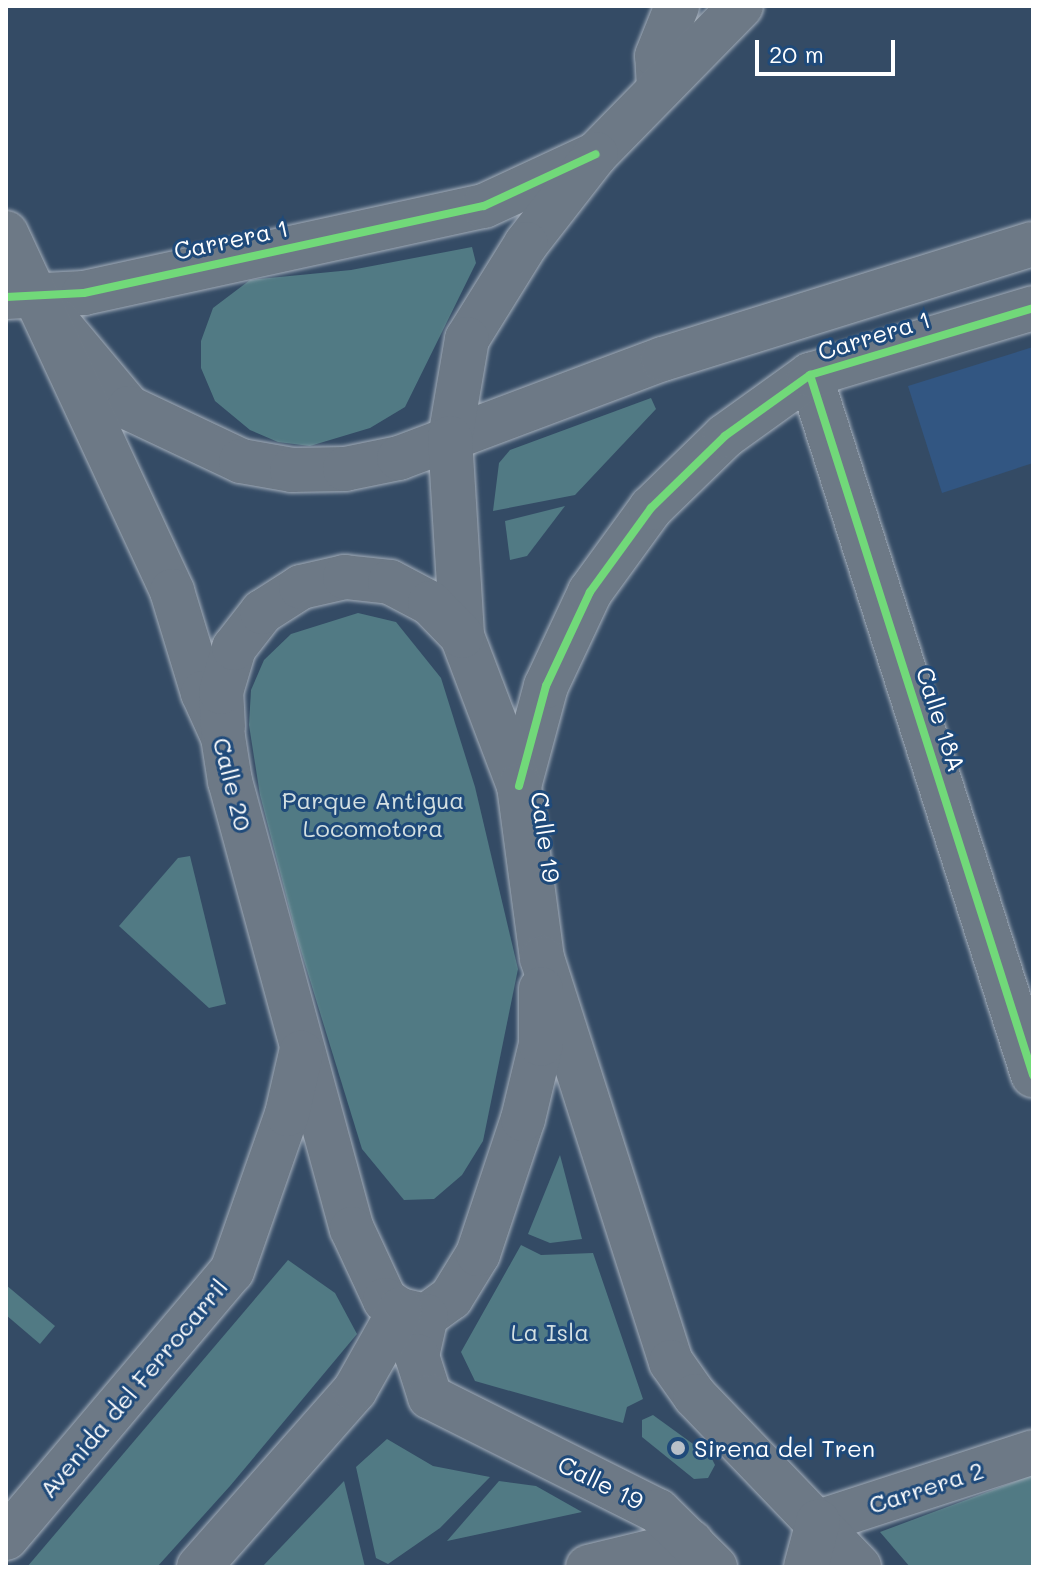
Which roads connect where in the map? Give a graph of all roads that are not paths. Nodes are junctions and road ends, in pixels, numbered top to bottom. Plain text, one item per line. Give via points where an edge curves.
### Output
1 (677, 6) edge
2 (741, 6) edge
3 (659, 89) junction
4 (596, 154) junction
5 (6, 233) edge
6 (1033, 244) edge
7 (21, 297) edge
8 (1033, 308) edge
9 (810, 375) junction
10 (450, 438) junction
11 (462, 636) junction
12 (223, 737) junction
13 (519, 786) junction
14 (542, 958) junction
15 (302, 1047) junction
16 (1033, 1075) edge
17 (413, 1313) junction
18 (355, 1390) junction
19 (430, 1397) junction
20 (1033, 1452) edge
21 (818, 1522) junction
22 (6, 1538) edge
23 (703, 1554) edge
24 (199, 1567) edge
25 (588, 1567) edge
26 (806, 1567) edge
27 (859, 1567) edge

1 - 3 main road via 657,56
2 - 3 main road
3 - 4 main road
4 - 7 main road, Carrera 1 via 484,206 84,293
4 - 10 main road, Calle 19 via 526,244 467,339
5 - 7 main road, Calle 20
6 - 10 main road, Carrera 1 via 708,344
7 - 10 main road, Carrera 1 via 129,408 241,461 292,470 345,469 399,458
7 - 12 main road, Calle 20 via 172,591 203,693
8 - 9 main road, Carrera 1
9 - 13 main road, Carrera 1 via 725,436 651,508 590,592 546,686
9 - 16 main road, Calle 18A
10 - 11 main road, Calle 19
11 - 12 main road via 430,603 390,582 345,577 301,587 262,612 234,648 221,692
11 - 13 main road, Calle 19
12 - 15 main road, Calle 20 via 230,781
13 - 14 main road, Calle 19
14 - 17 main road via 541,1044 478,1254 451,1298
14 - 21 main road, Calle 19 via 671,1362 695,1396
15 - 17 main road, Calle 20 via 367,1267 385,1300
15 - 22 main road, Avenida del Ferrocarril via 287,1114 232,1271
17 - 18 main road
17 - 19 main road via 417,1356
18 - 19 main road, Calle 19
18 - 24 main road
19 - 23 main road, Calle 19 via 658,1511
20 - 21 main road, Carrera 2
21 - 26 main road
21 - 27 main road, Calle 19
23 - 25 main road

